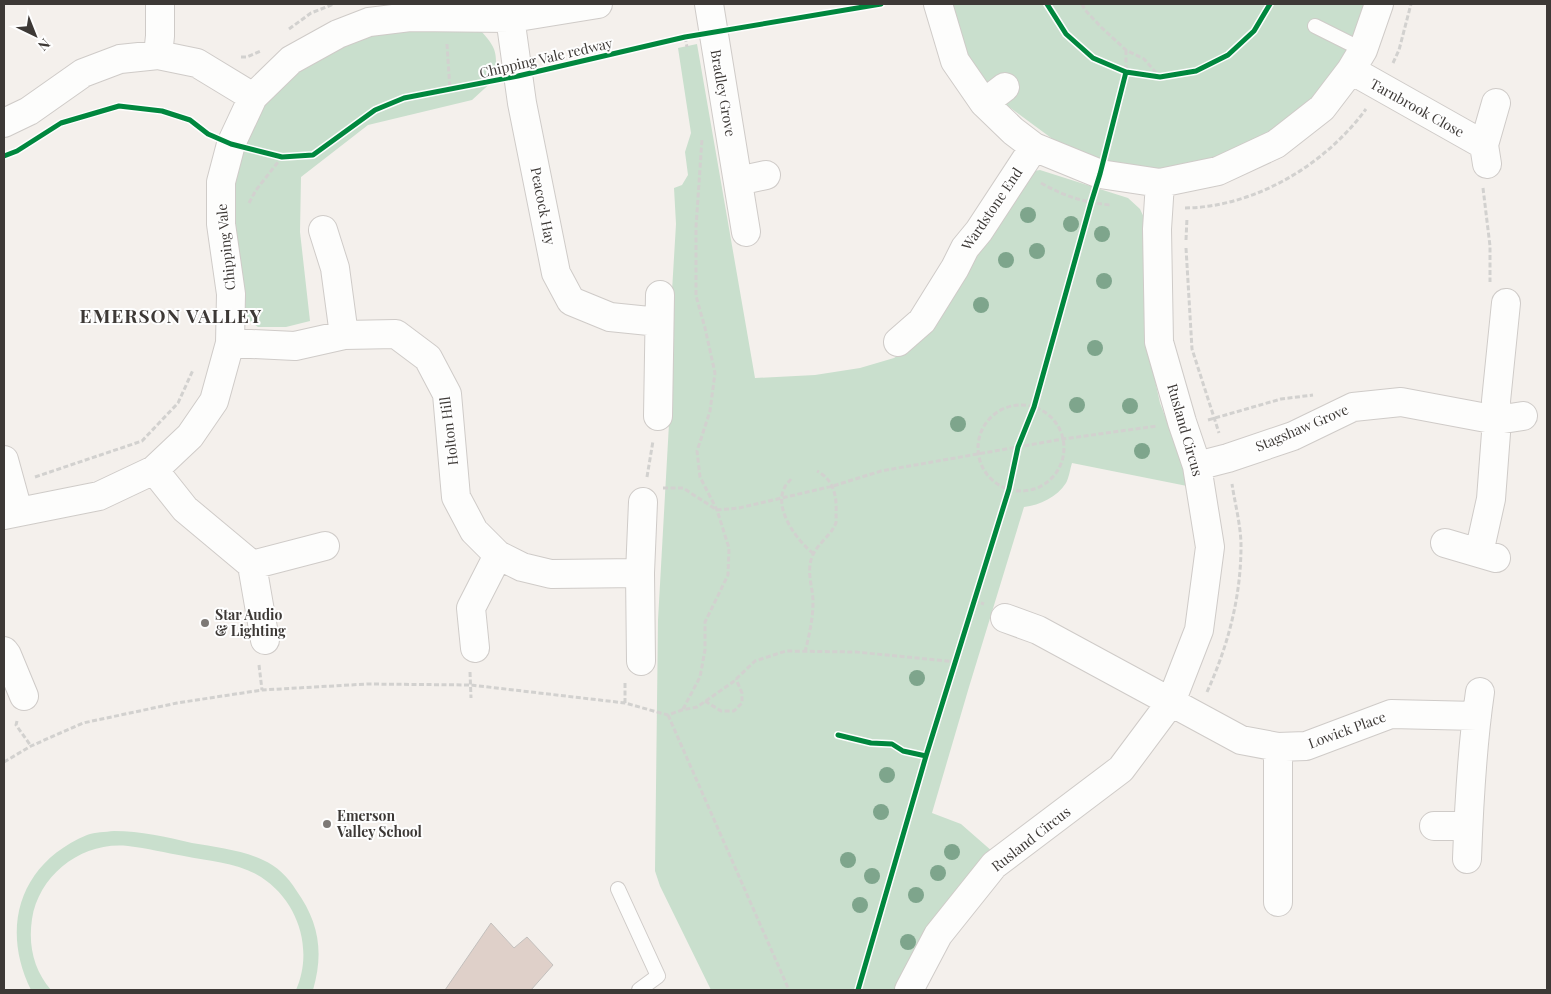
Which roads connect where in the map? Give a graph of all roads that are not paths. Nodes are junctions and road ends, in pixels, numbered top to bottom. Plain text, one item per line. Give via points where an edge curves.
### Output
1 (160, 4) edge
2 (598, 4) edge
3 (709, 4) edge
4 (938, 4) edge
5 (1379, 4) edge
6 (410, 10) edge
7 (510, 17) junction
8 (1315, 26) dead end
9 (158, 54) junction
10 (1357, 60) junction
11 (253, 97) junction
12 (1496, 103) dead end
13 (4, 123) edge
14 (1034, 147) junction
15 (766, 175) dead end
16 (738, 181) junction
17 (1159, 196) junction
18 (324, 230) dead end
19 (746, 232) dead end
20 (660, 295) dead end
21 (1506, 303) road end
22 (659, 322) junction
23 (344, 335) junction
24 (898, 342) dead end
25 (230, 343) junction
26 (658, 416) road end
27 (1510, 418) junction
28 (1197, 466) junction
29 (154, 470) junction
30 (7, 473) edge
31 (644, 495) road end
32 (11, 513) edge
33 (1445, 543) dead end
34 (324, 546) dead end
35 (498, 554) junction
36 (252, 565) junction
37 (640, 573) junction
38 (1005, 618) dead end
39 (265, 640) dead end
40 (475, 648) dead end
41 (4, 651) edge
42 (641, 661) dead end
43 (24, 696) dead end
44 (1170, 702) junction
45 (1278, 747) junction
46 (1434, 826) dead end
47 (1468, 826) junction
48 (1467, 859) dead end
49 (618, 889) dead end
50 (1278, 902) dead end
51 (639, 990) edge
52 (909, 990) edge

1 - 9 street
2 - 7 street, Chipping Vale
3 - 16 street, Bradley Grove
4 - 14 street via 955,61 995,95 1013,131
5 - 10 street
6 - 7 street, Chipping Vale via 446,19
6 - 11 street, Chipping Vale via 338,34 291,60
7 - 22 street, Peacock Hay via 522,103 556,273 571,301 610,317
8 - 10 lane
9 - 11 street via 196,63
9 - 13 street via 120,59 83,73 29,111
10 - 12 street, Tarnbrook Close via 1382,88 1486,155
10 - 17 street via 1322,108 1276,144
11 - 25 street, Chipping Vale via 231,144 220,182 221,224 231,294
14 - 17 street
14 - 24 street, Wardstone End via 965,248 922,321
15 - 16 street
16 - 19 street, Bradley Grove
17 - 28 street, Rusland Circus via 1159,342
18 - 23 street via 335,268
20 - 22 street
21 - 27 street via 1496,400
22 - 26 street
23 - 25 street, Holton Hill via 295,346
23 - 35 street, Holton Hill via 396,334 428,358 447,394 456,497 474,531
25 - 29 street, Chipping Vale via 214,401 190,436
27 - 28 street, Stagshaw Grove via 1401,402 1353,407 1293,436
27 - 33 street via 1491,499 1487,555
28 - 44 street, Rusland Circus via 1210,547 1199,630
29 - 32 street, Chipping Vale via 99,496
29 - 36 street via 185,510
30 - 32 street
31 - 37 street
34 - 36 street
35 - 37 street, Holton Hill via 522,567 551,574
35 - 40 street via 471,608
36 - 39 street
37 - 42 street
38 - 44 street via 1042,620
41 - 43 street
44 - 45 street, Lowick Place via 1241,740
44 - 52 street, Rusland Circus via 1121,769 994,865 938,935
45 - 47 street, Lowick Place via 1306,746 1391,714 1479,704
45 - 50 street via 1292,858
46 - 47 street
47 - 48 street, Lowick Place
49 - 51 lane via 658,976

